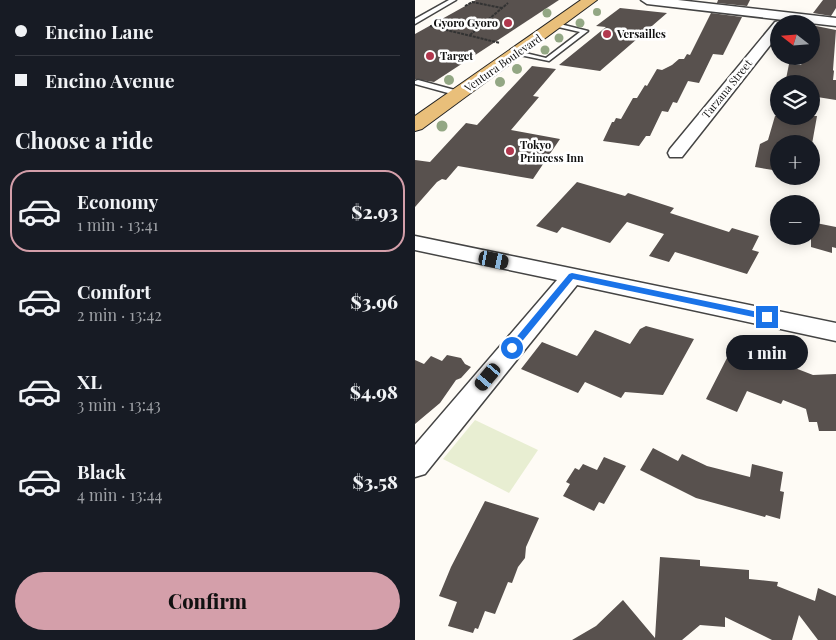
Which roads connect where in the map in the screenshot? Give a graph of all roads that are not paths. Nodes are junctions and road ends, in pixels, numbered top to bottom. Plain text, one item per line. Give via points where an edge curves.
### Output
1 (453, 0) edge
2 (590, 0) edge
3 (647, 0) edge
4 (770, 20) edge
5 (415, 22) edge
6 (820, 22) edge
7 (836, 22) edge
8 (555, 25) junction
9 (770, 37) edge
10 (517, 53) junction
11 (418, 82) dead end
12 (459, 94) junction
13 (415, 125) edge
14 (676, 153) dead end
15 (415, 243) edge
16 (572, 276) junction
17 (836, 332) edge
18 (415, 465) edge

1 - 5 lane
2 - 8 main road, Ventura Boulevard
3 - 4 street
6 - 7 street
8 - 10 main road, Ventura Boulevard
8 - 10 lane via 585,31 547,60
9 - 14 street, Tarzana Street
10 - 12 main road, Ventura Boulevard
11 - 12 lane
12 - 13 main road, Ventura Boulevard
15 - 16 street
16 - 17 street
16 - 18 street

